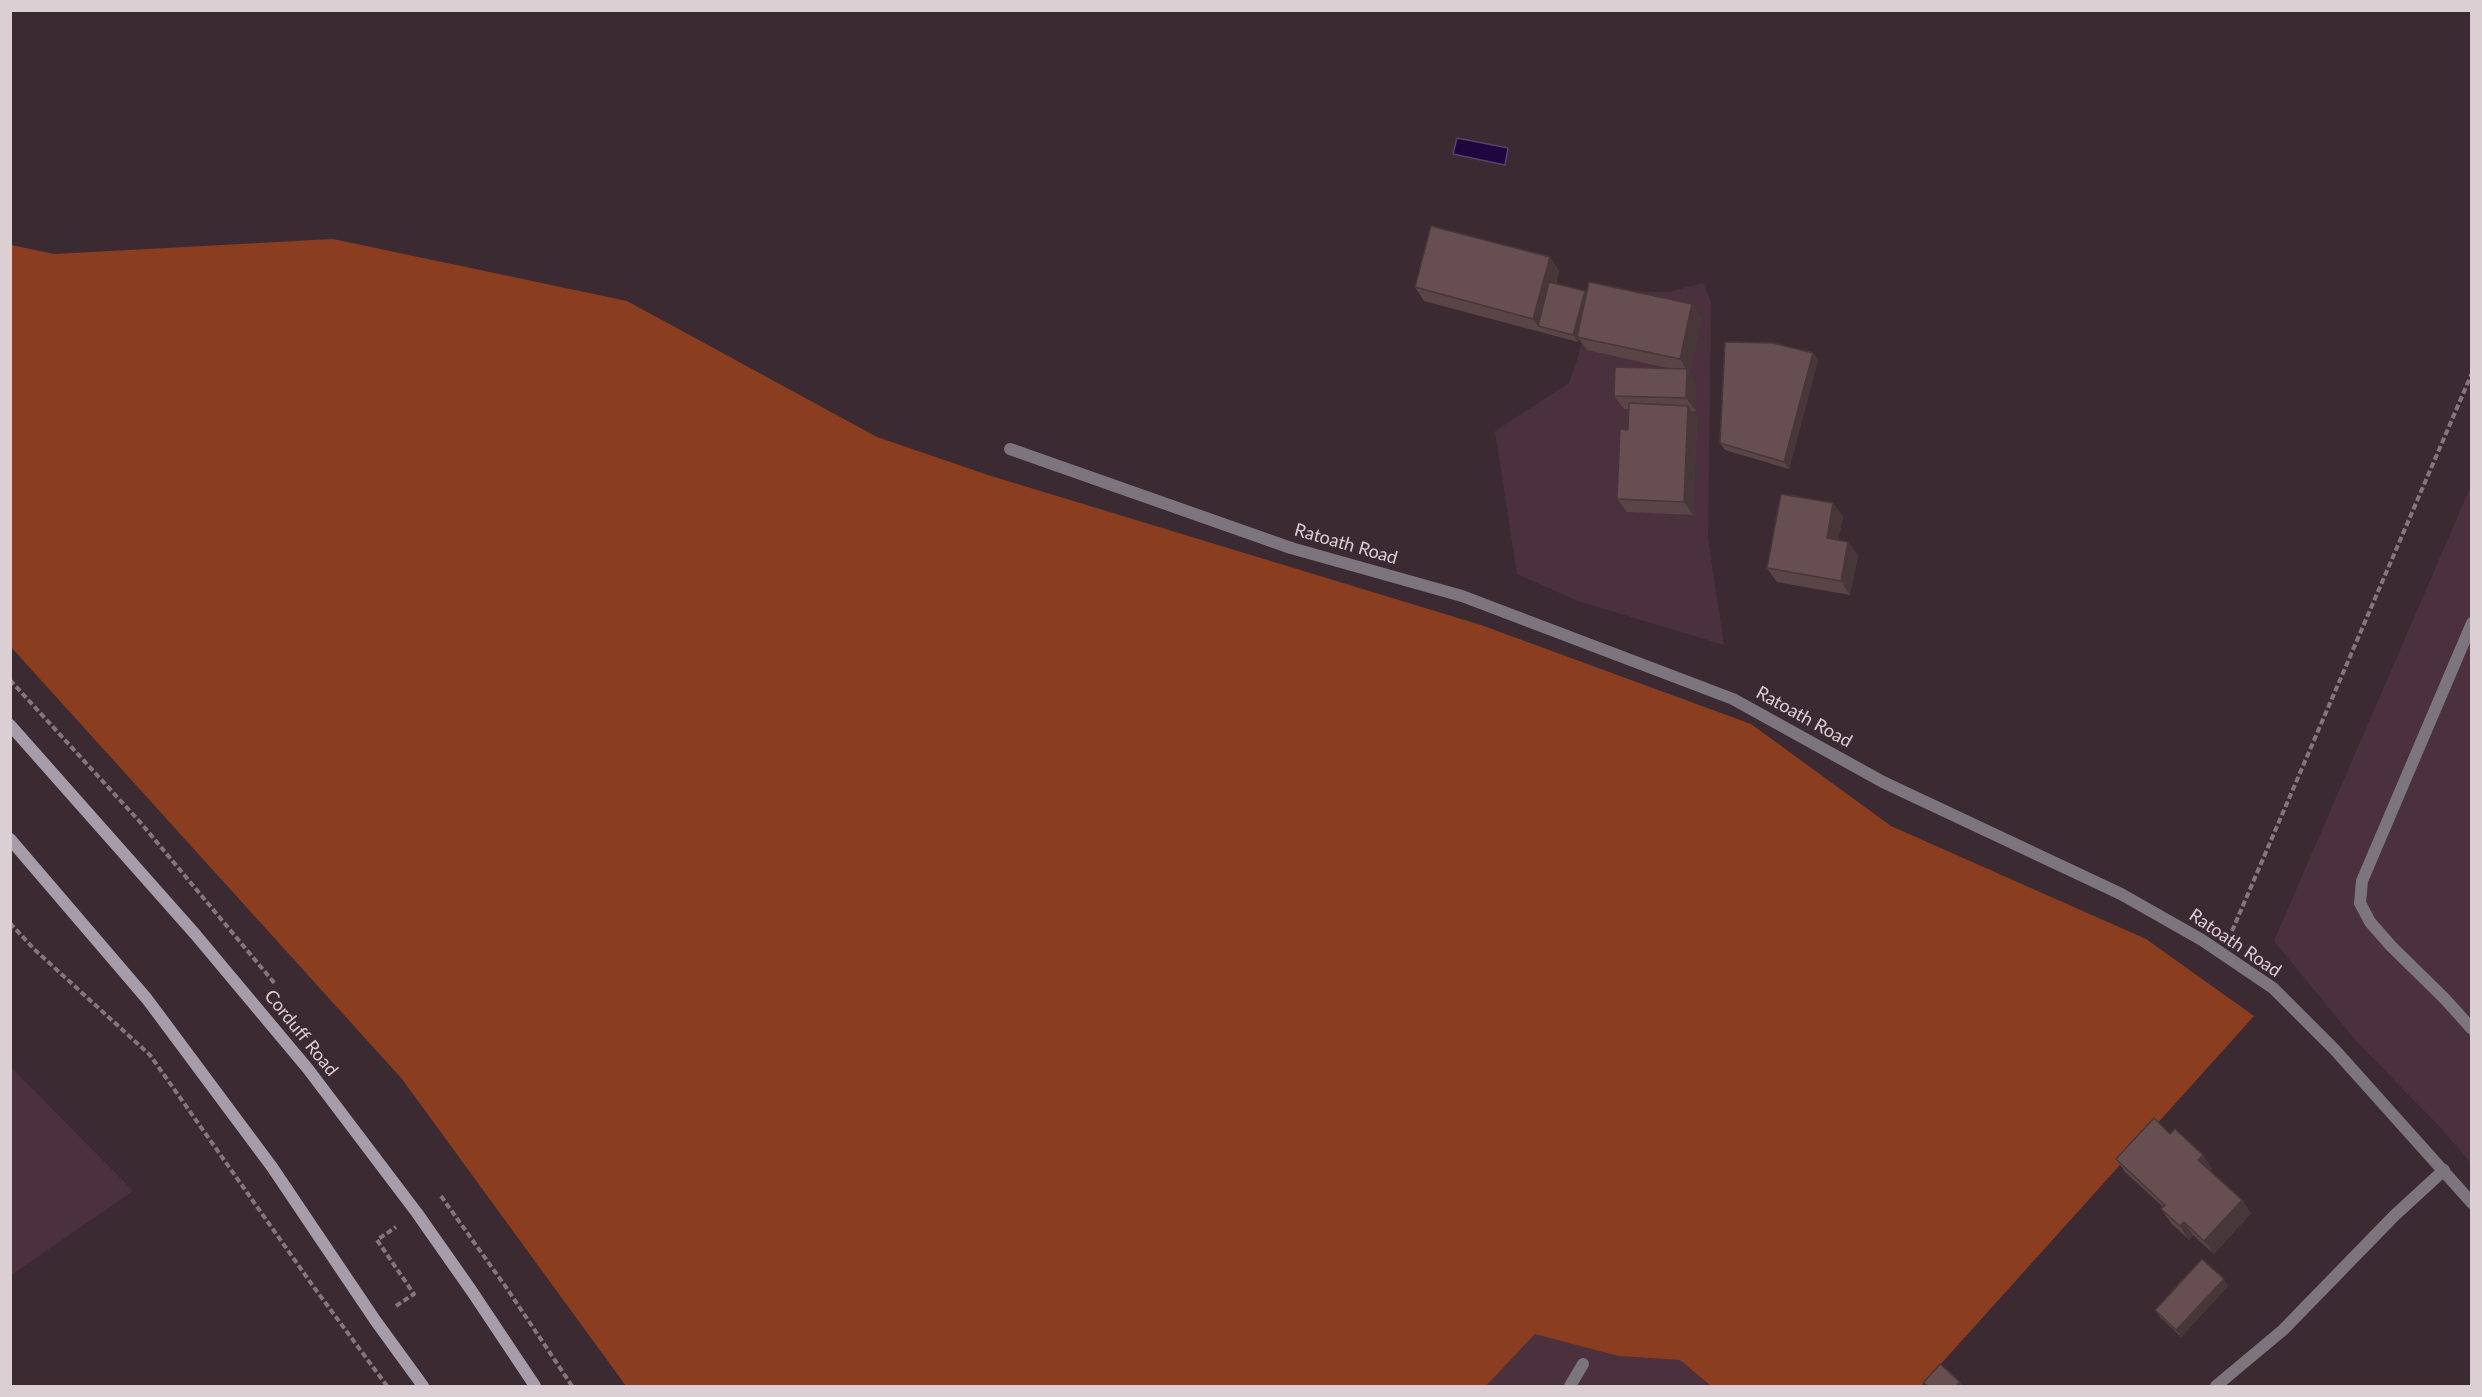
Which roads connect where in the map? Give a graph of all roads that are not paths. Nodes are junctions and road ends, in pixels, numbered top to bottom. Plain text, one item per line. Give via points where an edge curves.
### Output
1 (1010, 449) dead end
2 (2472, 623) edge
3 (10, 725) edge
4 (10, 839) edge
5 (2472, 1029) edge
6 (2444, 1170) junction
7 (2472, 1203) edge
8 (1583, 1364) dead end
9 (423, 1386) edge
10 (535, 1386) edge
11 (1570, 1386) edge
12 (2216, 1386) edge

1 - 6 street, Ratoath Road via 1291,548 1462,596 1733,699 1883,782 2121,894 2273,988 2336,1050
2 - 5 street via 2362,881 2360,903 2391,946
3 - 10 street, Corduff Road via 308,1069 417,1213
4 - 9 street via 147,999 272,1167
6 - 7 street, Ratoath Road
6 - 12 street via 2283,1330
8 - 11 street

